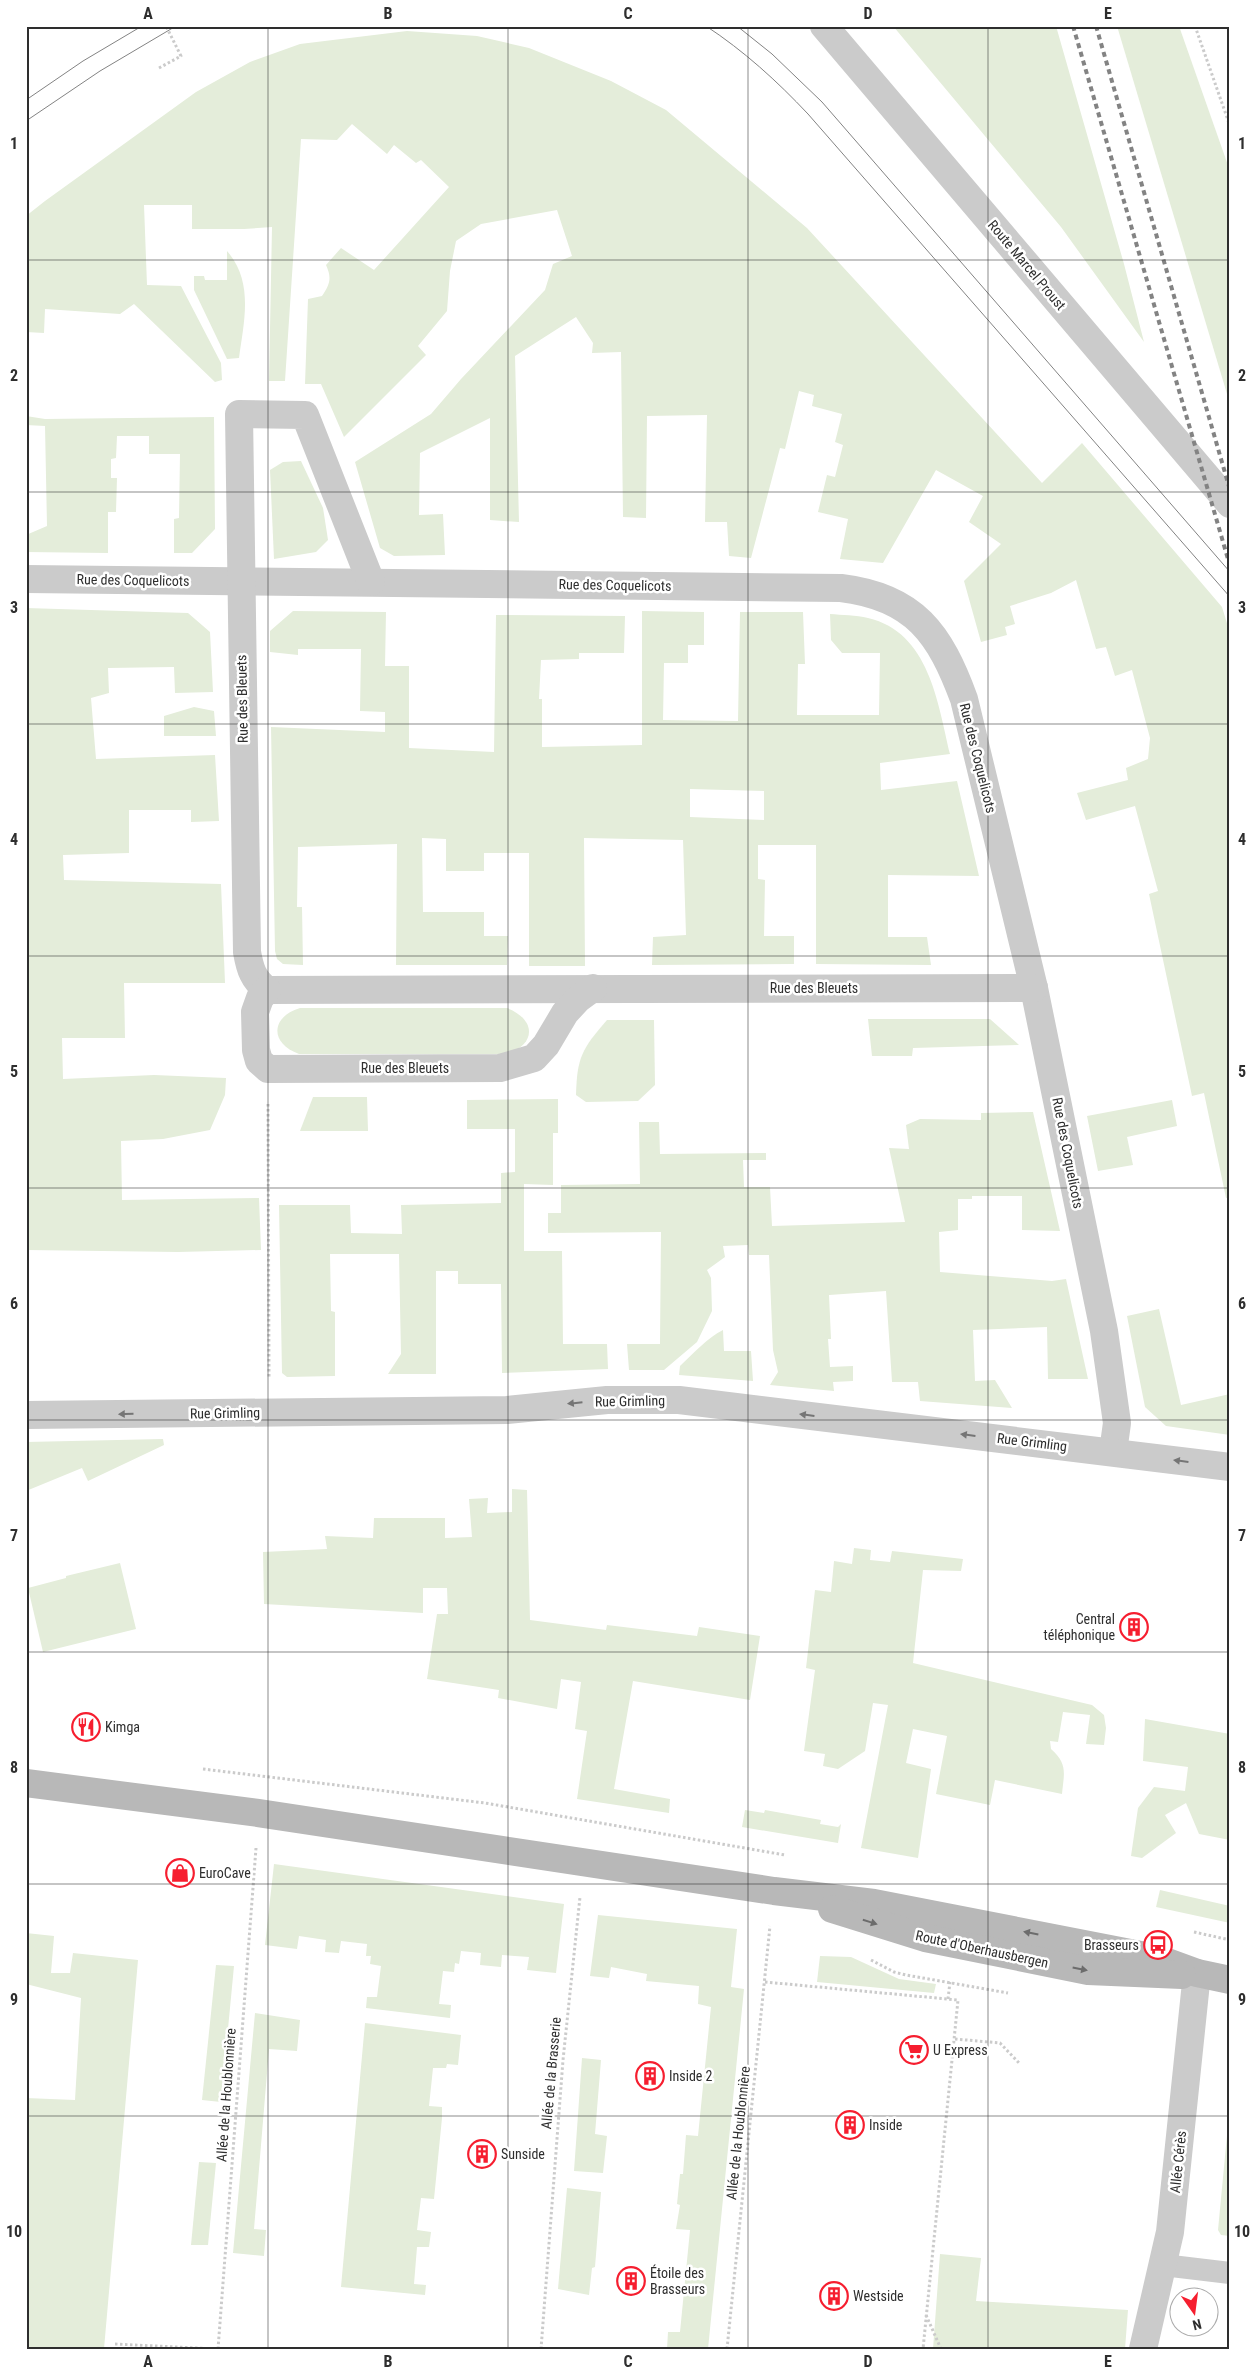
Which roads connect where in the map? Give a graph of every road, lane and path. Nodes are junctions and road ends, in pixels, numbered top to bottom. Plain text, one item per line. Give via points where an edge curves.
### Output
1 (166, 26) edge
2 (824, 26) edge
3 (1195, 26) edge
4 (159, 68) dead end
5 (1230, 126) edge
6 (1230, 504) edge
7 (26, 578) edge
8 (240, 580) junction
9 (371, 582) junction
10 (593, 988) junction
11 (1034, 988) junction
12 (267, 990) junction
13 (268, 1068) junction
14 (270, 1412) junction
15 (26, 1415) edge
16 (1113, 1452) junction
17 (1230, 1467) edge
18 (26, 1783) edge
19 (256, 1843) dead end
20 (581, 1889) dead end
21 (771, 1920) dead end
22 (868, 1958) dead end
23 (951, 1973) dead end
24 (1197, 1973) junction
25 (1230, 1980) edge
26 (765, 1982) junction
27 (950, 1982) junction
28 (1012, 1994) dead end
29 (948, 2000) junction
30 (955, 2039) junction
31 (1020, 2064) dead end
32 (1164, 2265) junction
33 (1230, 2273) edge
34 (926, 2315) junction
35 (115, 2344) dead end
36 (217, 2349) edge
37 (540, 2349) edge
38 (727, 2349) edge
39 (924, 2349) edge
40 (941, 2349) edge
41 (1143, 2349) edge

1 - 4 path via 182,56
2 - 6 street, Route Marcel Proust
3 - 5 path
7 - 8 street, Rue des Coquelicots
8 - 9 street, Rue des Coquelicots
8 - 9 street via 239,414 305,415
8 - 12 street, Rue des Bleuets via 247,952 256,981
9 - 11 street, Rue des Coquelicots via 841,588 876,595 904,609 938,641 964,699
10 - 11 street, Rue des Bleuets
10 - 12 street, Rue des Bleuets
10 - 13 street, Rue des Bleuets via 565,1013 546,1045 534,1058 522,1064 500,1068
11 - 16 street, Rue des Coquelicots via 1113,1385 1117,1423
12 - 13 street via 255,1012 256,1050 259,1061
13 - 14 path
14 -> 15 street, Rue Grimling
16 -> 14 street, Rue Grimling via 680,1400 607,1400 507,1410
17 -> 16 street, Rue Grimling
18 - 24 main road, Route d'Oberhausbergen via 258,1813 774,1891 925,1938 1088,1971 1174,1976
19 - 36 path, Allée de la Houblonnière
20 - 37 path, Allée de la Brasserie via 563,2060
21 - 26 path, Allée de la Houblonnière
22 - 27 path via 894,1972
23 - 27 path
24 - 25 main road, Route d'Oberhausbergen
24 - 32 street, Allée Cérès via 1178,2173
26 - 29 path
26 - 38 path, Allée de la Houblonnière
27 - 28 path
27 - 29 path
29 - 30 path via 958,2000
30 - 31 path via 1000,2043
30 - 34 path
32 - 33 lane
32 - 41 street, Allée Cérès
34 - 39 path
34 - 40 path
35 - 36 path, Allée de la Houblonnière

